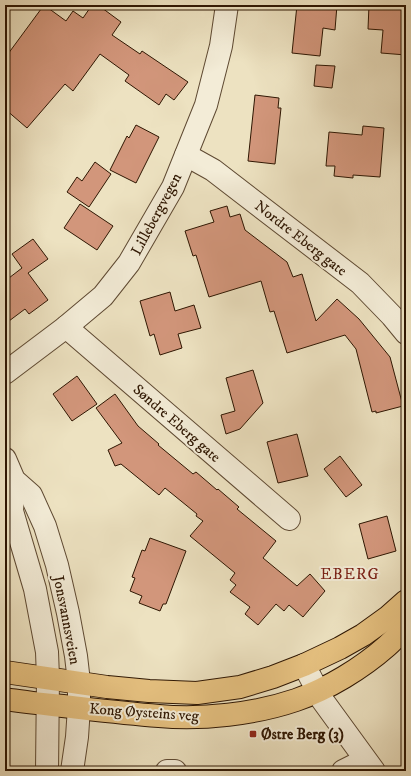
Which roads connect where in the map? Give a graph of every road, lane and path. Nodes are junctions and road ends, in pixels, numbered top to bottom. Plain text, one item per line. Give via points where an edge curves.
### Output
1 (227, 5) edge
2 (186, 155) junction
3 (66, 326) junction
4 (406, 333) edge
5 (5, 373) edge
6 (5, 459) edge
7 (14, 480) junction
8 (289, 519) dead end
9 (406, 601) edge
10 (406, 626) edge
11 (304, 666) junction
12 (5, 672) edge
13 (48, 678) junction
14 (79, 682) junction
15 (317, 691) junction
16 (5, 699) edge
17 (48, 705) junction
18 (79, 707) junction
19 (370, 765) edge
20 (46, 771) edge
21 (72, 771) edge
22 (167, 771) edge
23 (175, 771) edge
24 (342, 771) edge

1 - 2 street, Lillebergvegen via 221,46 206,105
2 - 3 street, Lillebergvegen via 173,186 129,263 103,296
2 - 4 street, Nordre Eberg gate via 213,170 360,283
3 - 5 street, Lillebergvegen
3 - 8 street, Søndre Eberg gate
6 - 7 street, Jonsvannsveien
7 - 13 street, Jonsvannsveien via 12,511 36,589 47,652
7 - 14 street, Jonsvannsveien via 31,495 45,526 68,613
9 - 11 main road, Kong Øysteins veg via 363,635
10 - 15 main road, Kong Øysteins veg via 387,646 362,665 342,679
11 - 14 main road, Kong Øysteins veg via 240,687 196,693 148,691
11 - 15 street
12 - 13 main road, Kong Øysteins veg
13 - 14 main road, Kong Øysteins veg
13 - 17 street, Jonsvannsveien
14 - 18 street, Jonsvannsveien
15 - 18 main road, Kong Øysteins veg via 270,708 199,717 160,716
15 - 19 street
16 - 17 main road, Kong Øysteins veg
17 - 18 main road, Kong Øysteins veg
17 - 20 street, Jonsvannsveien
18 - 21 street, Jonsvannsveien
19 - 24 street
22 - 23 street

